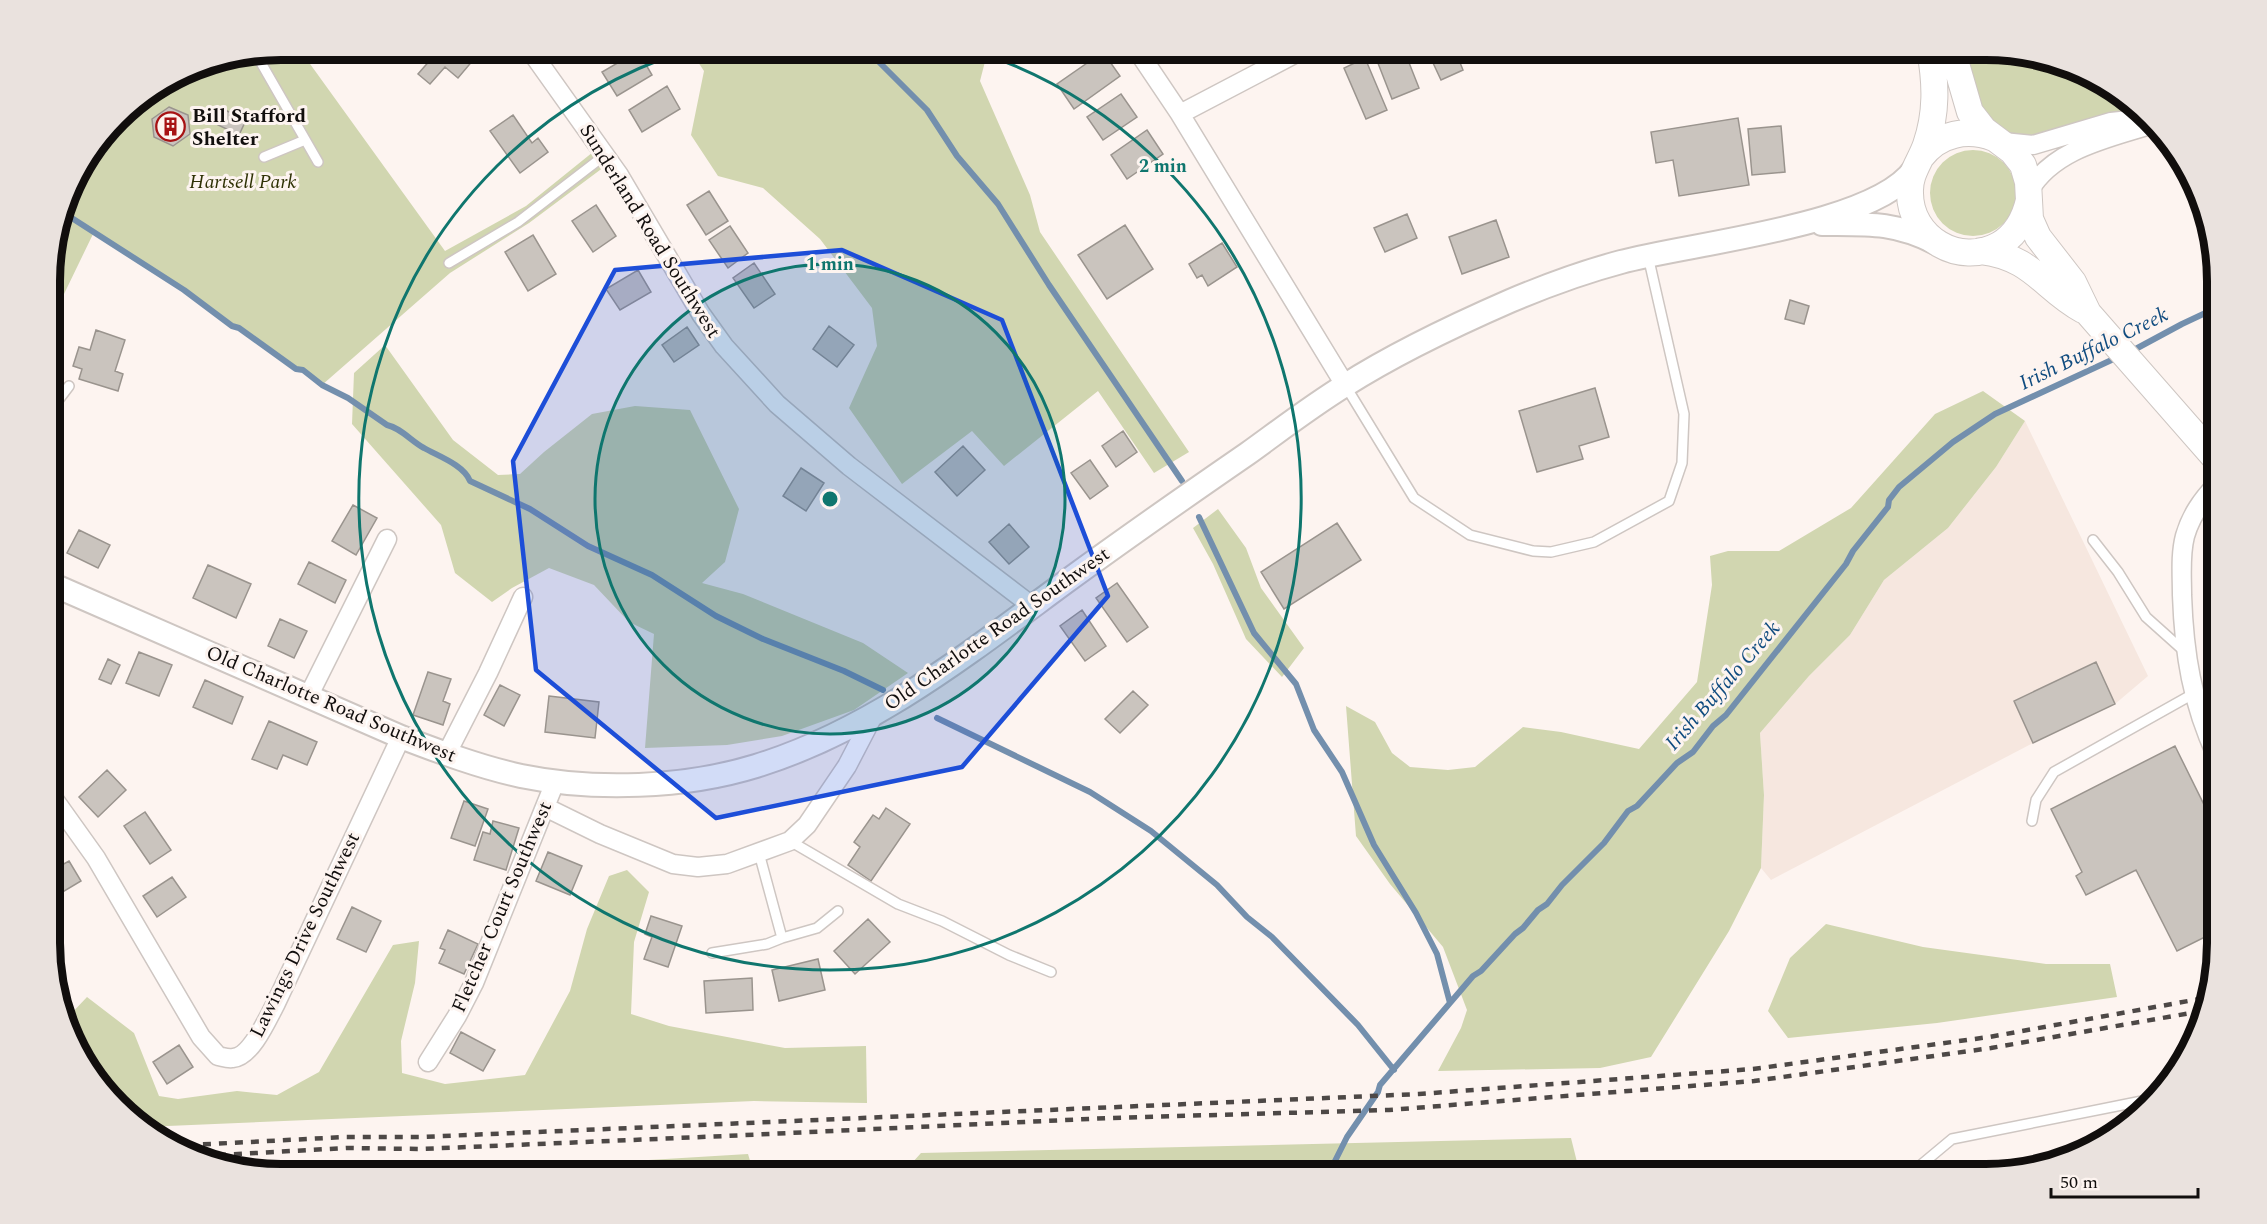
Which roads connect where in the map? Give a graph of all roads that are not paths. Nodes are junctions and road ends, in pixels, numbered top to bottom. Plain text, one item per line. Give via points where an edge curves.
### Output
1 (537, 60) edge
2 (1144, 60) edge
3 (1283, 60) edge
4 (1932, 60) edge
5 (1955, 60) edge
6 (260, 61) edge
7 (1180, 114) junction
8 (2136, 119) edge
9 (2144, 127) edge
10 (306, 140) junction
11 (1999, 140) junction
12 (605, 155) junction
13 (264, 157) dead end
14 (318, 162) dead end
15 (1917, 164) junction
16 (2029, 195) junction
17 (1806, 224) junction
18 (1944, 247) junction
19 (1981, 252) junction
20 (1648, 256) junction
21 (448, 263) dead end
22 (2088, 313) junction
23 (1345, 385) junction
24 (69, 386) dead end
25 (60, 396) edge
26 (2207, 443) edge
27 (2207, 494) edge
28 (387, 539) dead end
29 (2093, 540) dead end
30 (60, 588) edge
31 (523, 597) dead end
32 (1032, 606) junction
33 (2186, 653) junction
34 (2193, 694) junction
35 (308, 697) junction
36 (873, 716) junction
37 (2207, 731) edge
38 (400, 736) junction
39 (446, 755) junction
40 (555, 782) junction
41 (545, 807) junction
42 (60, 808) edge
43 (2031, 821) dead end
44 (790, 841) junction
45 (759, 853) junction
46 (838, 911) dead end
47 (782, 938) junction
48 (712, 953) dead end
49 (1051, 972) dead end
50 (428, 1062) dead end
51 (2140, 1102) edge
52 (1923, 1164) edge

1 - 12 street, Sunderland Road Southwest
2 - 7 street
3 - 7 street
4 - 15 main road via 1934,112
5 - 11 main road via 1970,112
6 - 10 lane
7 - 23 street
8 - 11 street via 2111,122 2033,145
9 - 16 street via 2056,160 2040,173
10 - 13 lane
10 - 14 lane
11 - 15 main road via 1970,132 1953,135 1937,142
11 - 16 main road via 2023,165
12 - 21 lane via 518,222
12 - 32 street, Sunderland Road Southwest via 701,314 724,346 777,404 849,466
15 - 17 street, Old Charlotte Road Southwest via 1907,178 1887,192
15 - 18 main road via 1910,184 1912,209 1924,231
16 - 19 main road via 2024,218 2013,233
16 - 22 main road via 2034,230 2073,282
17 - 18 street, Old Charlotte Road Southwest via 1890,226
17 - 20 street, Old Charlotte Road Southwest
18 - 19 main road
19 - 22 main road via 2026,266
20 - 23 street, Old Charlotte Road Southwest via 1619,262 1512,300
20 - 23 lane via 1684,414 1683,463 1669,501 1594,542 1551,552 1533,551 1470,535 1414,498
22 - 26 main road
23 - 32 street, Old Charlotte Road Southwest
24 - 25 lane
27 - 33 street via 2191,519 2183,547
28 - 35 street
29 - 33 lane via 2146,617
30 - 35 street, Old Charlotte Road Southwest
31 - 39 street
32 - 36 street, Old Charlotte Road Southwest via 954,664
33 - 34 street
34 - 37 street
34 - 43 lane via 2054,772 2036,800
35 - 38 street, Old Charlotte Road Southwest
36 - 40 street, Old Charlotte Road Southwest via 792,755 705,778 657,784
36 - 44 street via 848,766 807,825
38 - 39 street, Old Charlotte Road Southwest
38 - 42 street, Lawings Drive Southwest via 276,1003 258,1036 246,1052 234,1059 218,1056 201,1037 96,858
39 - 40 street, Old Charlotte Road Southwest
40 - 41 street, Fletcher Court Southwest
41 - 45 street via 673,864 727,864
41 - 50 street, Fletcher Court Southwest via 474,983
44 - 45 street
44 - 49 lane via 898,904
45 - 47 lane
46 - 47 lane via 817,928
47 - 48 lane
51 - 52 lane via 1952,1139

